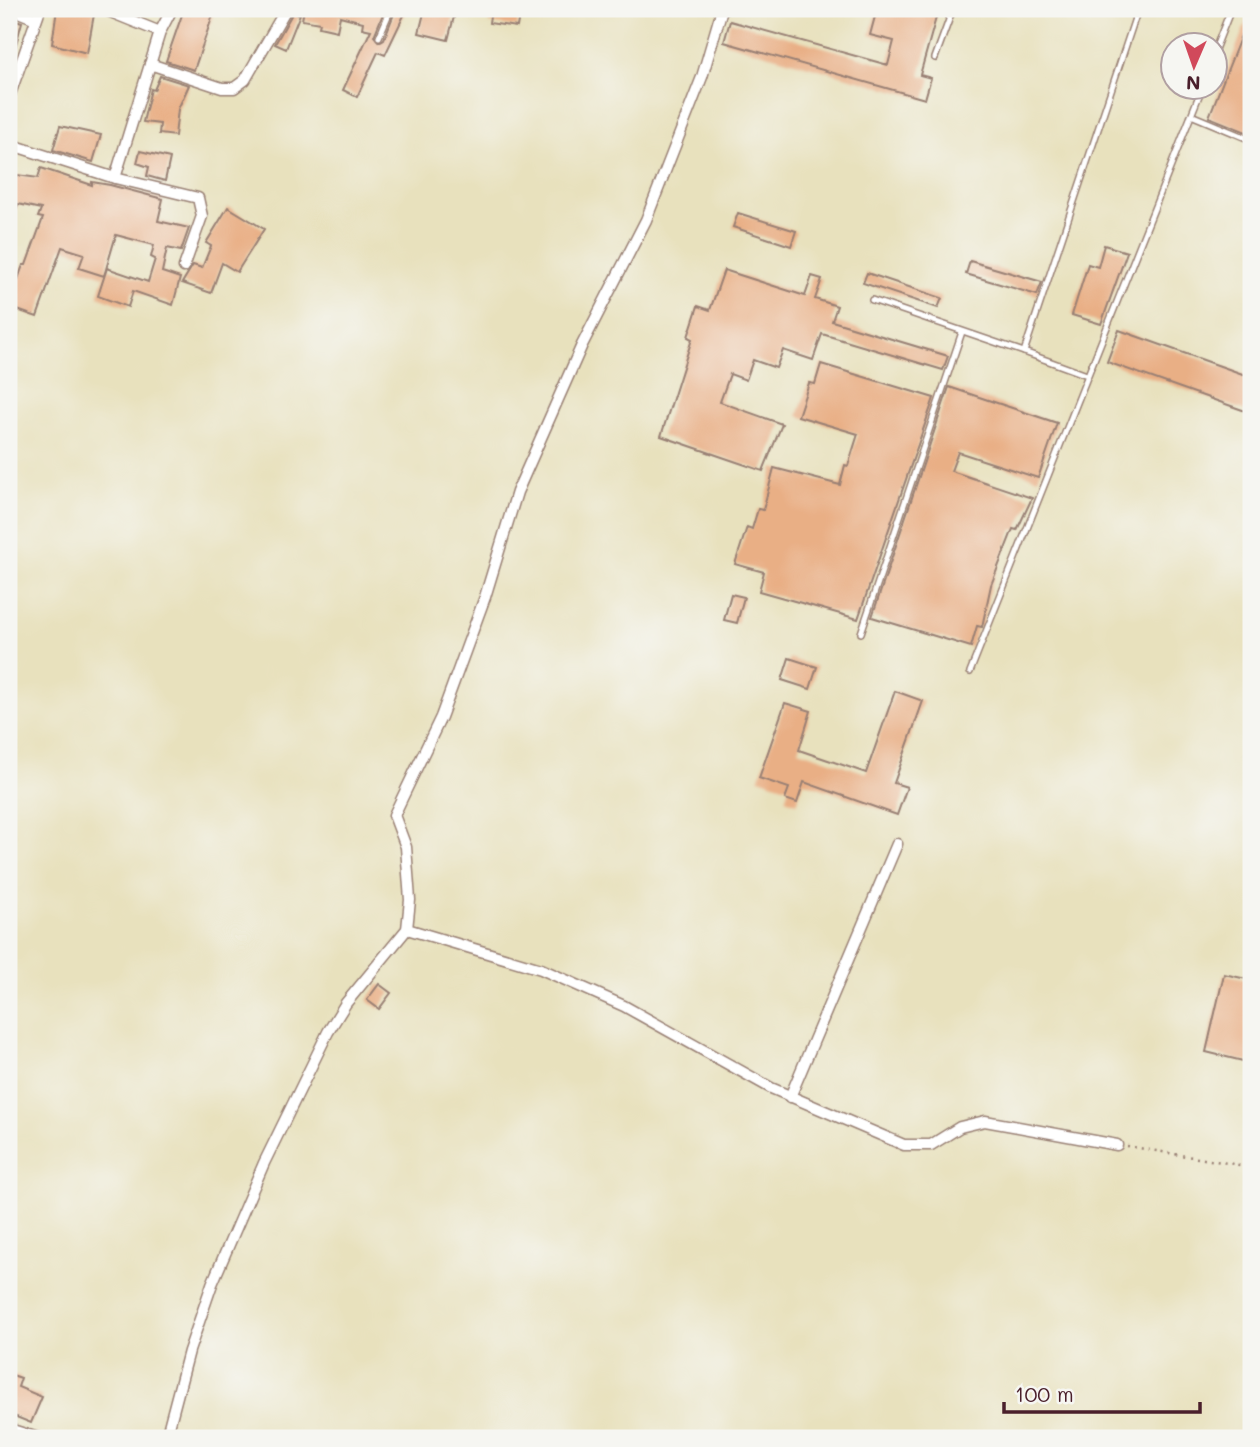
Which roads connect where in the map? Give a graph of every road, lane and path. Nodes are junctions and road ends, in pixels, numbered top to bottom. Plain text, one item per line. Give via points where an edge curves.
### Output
1 (11, 9) edge
2 (103, 9) edge
3 (172, 9) edge
4 (286, 9) edge
5 (391, 9) edge
6 (722, 9) edge
7 (953, 9) edge
8 (1138, 9) edge
9 (1231, 9) edge
10 (38, 14) edge
11 (160, 32) junction
12 (1222, 32) edge
13 (379, 37) dead end
14 (935, 58) dead end
15 (150, 64) junction
16 (9, 97) edge
17 (1196, 102) edge
18 (1191, 115) junction
19 (1251, 139) edge
20 (9, 144) edge
21 (115, 178) junction
22 (184, 267) dead end
23 (872, 300) dead end
24 (962, 331) junction
25 (1024, 352) junction
26 (1087, 375) junction
27 (861, 633) dead end
28 (970, 672) dead end
29 (897, 845) dead end
30 (407, 929) junction
31 (790, 1097) junction
32 (1117, 1145) joint
33 (1251, 1167) edge
34 (9, 1429) edge
35 (38, 1438) edge
36 (166, 1438) edge

1 - 10 street
2 - 11 street
3 - 11 street
4 - 15 street via 245,80 234,88
5 - 13 lane
6 - 30 street via 702,77 646,220 582,345 517,492 441,717 394,815 406,847
7 - 14 lane
8 - 25 lane
9 - 12 lane
10 - 16 street
11 - 15 street
15 - 21 street
17 - 18 lane
18 - 19 lane
18 - 26 lane
20 - 21 street
21 - 22 street via 198,198 202,216
23 - 24 lane
24 - 25 lane
24 - 27 lane
25 - 26 lane
26 - 28 lane
29 - 31 street
30 - 31 street via 541,969 624,1006
30 - 36 street via 340,1012 264,1163 212,1284
31 - 32 street via 913,1147 931,1145 960,1128 985,1121
32 - 33 path
34 - 35 street

